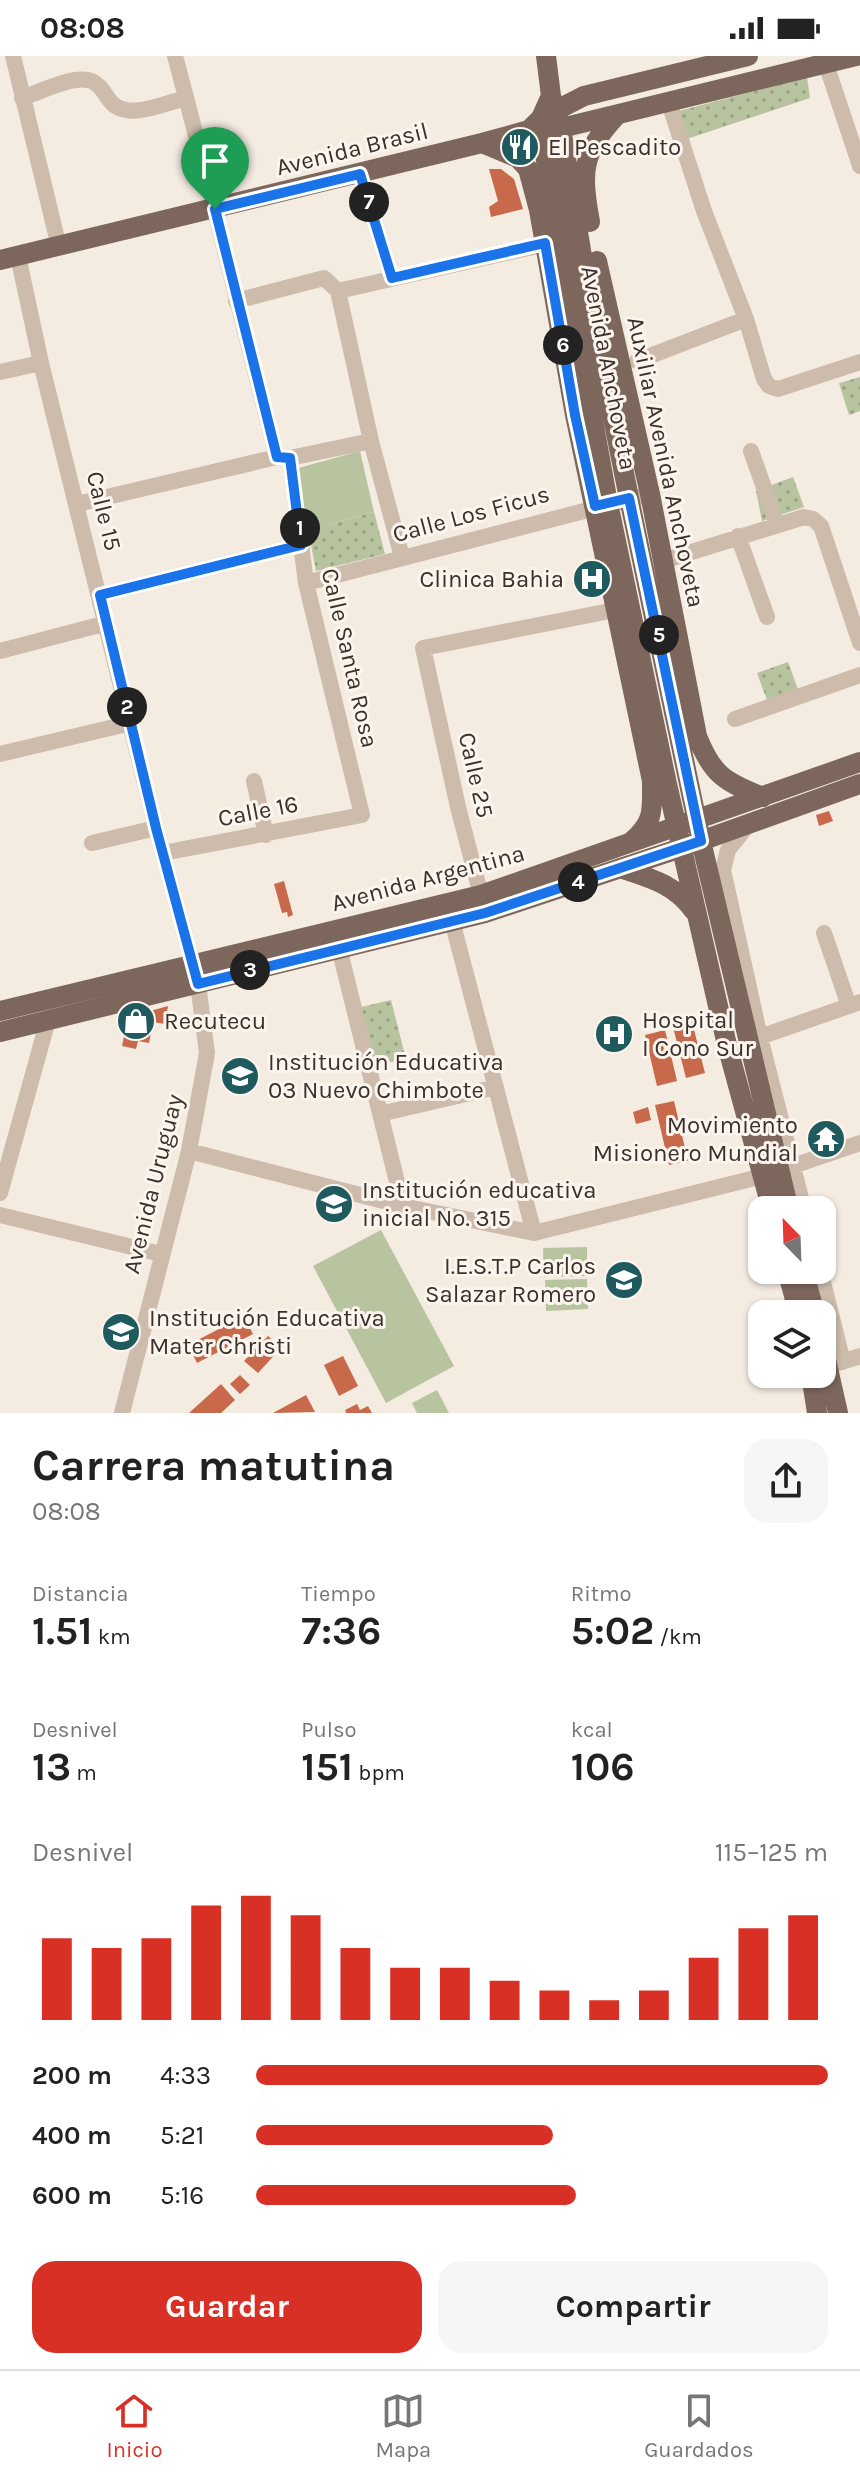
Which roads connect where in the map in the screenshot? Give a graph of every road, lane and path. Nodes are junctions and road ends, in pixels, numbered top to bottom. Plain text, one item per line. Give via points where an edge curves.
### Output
1 (13, 56) edge
2 (175, 56) edge
3 (546, 56) edge
4 (748, 56) edge
5 (856, 56) edge
6 (826, 64) junction
7 (22, 98) junction
8 (186, 98) junction
9 (669, 103) junction
10 (617, 115) junction
11 (547, 119) junction
12 (482, 143) junction
13 (860, 166) edge
14 (360, 174) junction
15 (215, 209) junction
16 (552, 243) junction
17 (59, 247) junction
18 (9, 258) edge
19 (392, 278) junction
20 (338, 291) junction
21 (236, 301) junction
22 (746, 319) junction
23 (637, 361) dead end
24 (860, 362) edge
25 (41, 363) junction
26 (0, 372) edge
27 (371, 441) junction
28 (751, 451) dead end
29 (283, 457) junction
30 (650, 494) junction
31 (629, 498) junction
32 (77, 504) junction
33 (601, 505) junction
34 (777, 524) junction
35 (738, 536) junction
36 (301, 545) junction
37 (402, 557) junction
38 (663, 561) junction
39 (306, 583) junction
40 (100, 595) junction
41 (623, 609) junction
42 (855, 614) edge
43 (767, 617) dead end
44 (107, 623) junction
45 (860, 643) edge
46 (0, 651) edge
47 (860, 675) edge
48 (735, 719) dead end
49 (131, 723) junction
50 (0, 754) edge
51 (860, 762) edge
52 (254, 781) dead end
53 (860, 784) edge
54 (763, 797) junction
55 (362, 815) joint
56 (749, 824) junction
57 (156, 828) junction
58 (699, 831) junction
59 (266, 835) junction
60 (679, 838) junction
61 (92, 843) dead end
62 (628, 844) junction
63 (163, 853) junction
64 (620, 868) junction
65 (483, 904) junction
66 (697, 915) junction
67 (452, 921) junction
68 (824, 933) dead end
69 (339, 948) junction
70 (194, 974) junction
71 (854, 1004) edge
72 (0, 1011) edge
73 (48, 1020) junction
74 (0, 1032) edge
75 (760, 1037) junction
76 (496, 1087) junction
77 (380, 1114) junction
78 (860, 1143) edge
79 (189, 1151) junction
80 (793, 1166) junction
81 (763, 1176) junction
82 (0, 1193) edge
83 (768, 1196) edge
84 (786, 1196) edge
85 (800, 1196) edge
86 (403, 1206) junction
87 (0, 1215) edge
88 (534, 1233) junction
89 (161, 1254) junction
90 (860, 1356) edge
91 (836, 1364) edge
92 (822, 1388) edge
93 (831, 1388) edge
94 (122, 1413) edge
95 (817, 1413) edge
96 (838, 1413) edge

1 - 7 street
2 - 8 street, Calle Santa Rosa
3 - 11 main road, Avenida Anchoveta
4 - 11 main road, Avenida Brasil via 584,96
5 - 6 main road, Avenida Brasil
6 - 9 main road, Avenida Brasil
6 - 13 street
7 - 8 street via 76,80 91,80 123,111
7 - 17 street
8 - 15 street, Calle Santa Rosa
9 - 10 main road, Avenida Brasil
9 - 22 street
10 - 11 main road, Avenida Brasil
10 - 30 main road, Auxiliar Avenida Anchoveta via 588,153 584,174 601,289
11 - 12 main road, Avenida Brasil
11 - 16 main road, Avenida Anchoveta
11 - 31 main road, Avenida Anchoveta
12 - 14 main road, Avenida Brasil
12 - 16 main road via 518,158 528,169
14 - 15 main road, Avenida Brasil
14 - 19 street
15 - 17 main road, Avenida Brasil
15 - 21 street, Calle Santa Rosa
16 - 19 street
16 - 33 main road via 575,415
17 - 18 main road, Avenida Brasil
18 - 25 street, Calle 15
19 - 20 street
20 - 21 street via 324,278
20 - 27 street
21 - 29 street, Calle Santa Rosa
22 - 23 street
22 - 24 street via 769,386 790,387
25 - 26 street
25 - 32 street, Calle 15
27 - 29 street
27 - 37 street
28 - 34 street
29 - 32 street
29 - 36 street, Calle Santa Rosa
30 - 31 street, Calle Los Ficus
30 - 38 main road, Auxiliar Avenida Anchoveta
31 - 33 street, Calle Los Ficus
31 - 58 main road, Avenida Anchoveta
32 - 40 street, Calle 15
33 - 37 street, Calle Los Ficus
33 - 41 main road
34 - 35 street
34 - 42 street via 804,517 821,526
35 - 38 street
35 - 43 street
36 - 39 street, Calle Santa Rosa
36 - 40 street
37 - 39 street, Calle Los Ficus
38 - 54 main road, Auxiliar Avenida Anchoveta via 705,758 727,782
39 - 55 street, Calle Santa Rosa
40 - 44 street, Calle 15
41 - 60 main road
41 - 62 main road via 652,781 652,815 644,831
41 - 65 street, Calle 25 via 423,648
42 - 45 street
44 - 46 street
44 - 49 street, Calle 15
47 - 48 street
49 - 50 street
49 - 57 street, Calle 15
51 - 54 main road, Avenida Argentina
52 - 59 street
53 - 56 main road, Avenida Argentina
54 - 58 main road, Avenida Argentina
55 - 59 street, Calle 16
56 - 58 main road, Avenida Argentina
56 - 75 street via 728,850 723,870
57 - 61 street
57 - 63 street, Calle 15
58 - 60 main road, Avenida Argentina
58 - 84 main road, Avenida Anchoveta
59 - 63 street, Calle 16
60 - 62 main road, Avenida Argentina
60 - 64 main road, Avenida Argentina
60 - 66 main road
62 - 65 main road, Avenida Argentina
63 - 70 street, Calle 15
64 - 65 main road, Avenida Argentina
64 - 66 main road via 666,884
65 - 67 main road, Avenida Argentina
65 - 70 main road, Avenida Argentina
66 - 81 main road
67 - 69 main road, Avenida Argentina
67 - 76 street
68 - 71 street
69 - 70 main road, Avenida Argentina
69 - 77 street
70 - 72 main road, Avenida Argentina
70 - 73 main road, Avenida Argentina
70 - 79 street, Avenida Uruguay via 207,1053
71 - 75 street
73 - 74 main road, Avenida Argentina
73 - 82 street
75 - 80 street
76 - 77 street
76 - 88 street
77 - 86 street
78 - 80 street
79 - 86 street
79 - 89 street, Avenida Uruguay
80 - 85 street
81 - 83 main road
81 - 88 street
86 - 88 street
87 - 89 street
89 - 94 street, Avenida Uruguay
90 - 91 street
92 - 95 main road
93 - 96 main road

